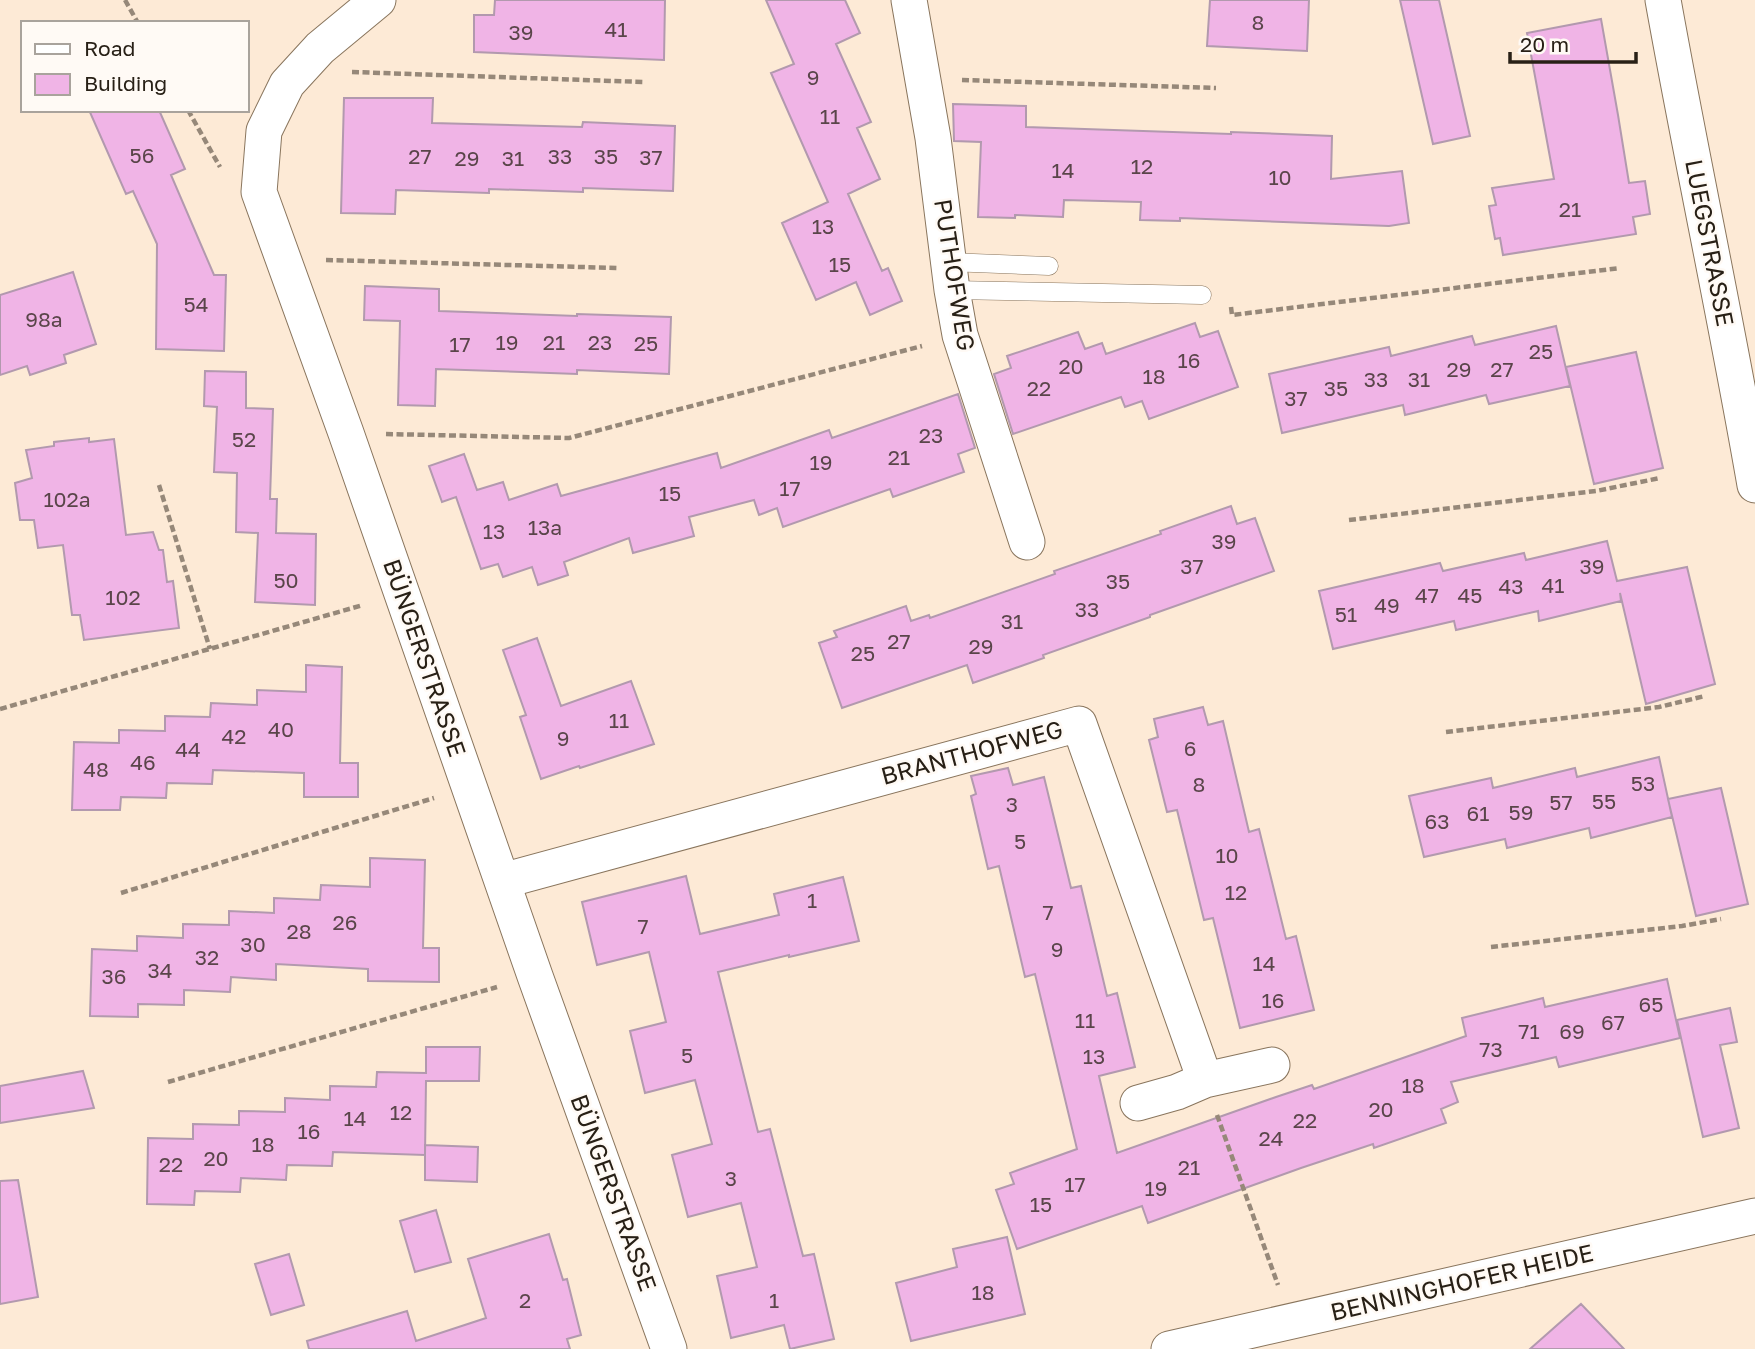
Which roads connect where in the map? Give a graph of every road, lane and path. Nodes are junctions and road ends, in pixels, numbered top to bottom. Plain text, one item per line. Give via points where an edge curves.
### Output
1 (125, 0) edge
2 (378, 0) edge
3 (909, 0) edge
4 (1663, 0) edge
5 (137, 21) edge
6 (299, 71) junction
7 (922, 79) junction
8 (643, 82) dead end
9 (1216, 88) dead end
10 (189, 112) edge
11 (259, 192) junction
12 (283, 258) junction
13 (1049, 266) dead end
14 (618, 268) dead end
15 (1620, 268) dead end
16 (950, 276) junction
17 (1202, 295) dead end
18 (1231, 304) dead end
19 (960, 335) junction
20 (346, 433) junction
21 (1661, 478) dead end
22 (159, 485) dead end
23 (1755, 485) edge
24 (1349, 520) dead end
25 (1027, 542) dead end
26 (401, 594) junction
27 (210, 649) junction
28 (1705, 696) dead end
29 (0, 709) edge
30 (1446, 732) dead end
31 (469, 788) junction
32 (502, 881) junction
33 (121, 893) dead end
34 (1721, 919) dead end
35 (1491, 947) dead end
36 (535, 976) junction
37 (1272, 1065) dead end
38 (1205, 1080) junction
39 (168, 1082) dead end
40 (1138, 1103) dead end
41 (1755, 1216) edge
42 (1289, 1322) junction
43 (668, 1349) edge
44 (1169, 1349) edge

1 - 5 path
2 - 6 street, BÜNGERSTRASSE
3 - 7 street, PUTHOFWEG
4 - 23 street, LUEGSTRASSE
6 - 8 path
6 - 11 street, BÜNGERSTRASSE via 287,84 264,131
7 - 9 path
7 - 16 street, PUTHOFWEG
10 - 11 path via 227,180
11 - 12 street, BÜNGERSTRASSE
12 - 14 path
12 - 20 street, BÜNGERSTRASSE
13 - 16 lane
15 - 18 path via 1232,315
16 - 17 lane
16 - 19 street, PUTHOFWEG
19 - 20 path via 569,438
19 - 25 street, PUTHOFWEG
20 - 26 street, BÜNGERSTRASSE
21 - 24 path via 1596,491
22 - 27 path
26 - 27 path
26 - 31 street, BÜNGERSTRASSE
27 - 29 path
28 - 30 path via 1659,707
31 - 32 street, BÜNGERSTRASSE
31 - 33 path
32 - 36 street, BÜNGERSTRASSE
32 - 38 street, BRANTHOFWEG via 1079,724
34 - 35 path
36 - 39 path
36 - 43 street, BÜNGERSTRASSE
37 - 38 street
38 - 40 street
38 - 42 path
41 - 42 street, BENNINGHOFER HEIDE
42 - 44 street, BENNINGHOFER HEIDE

